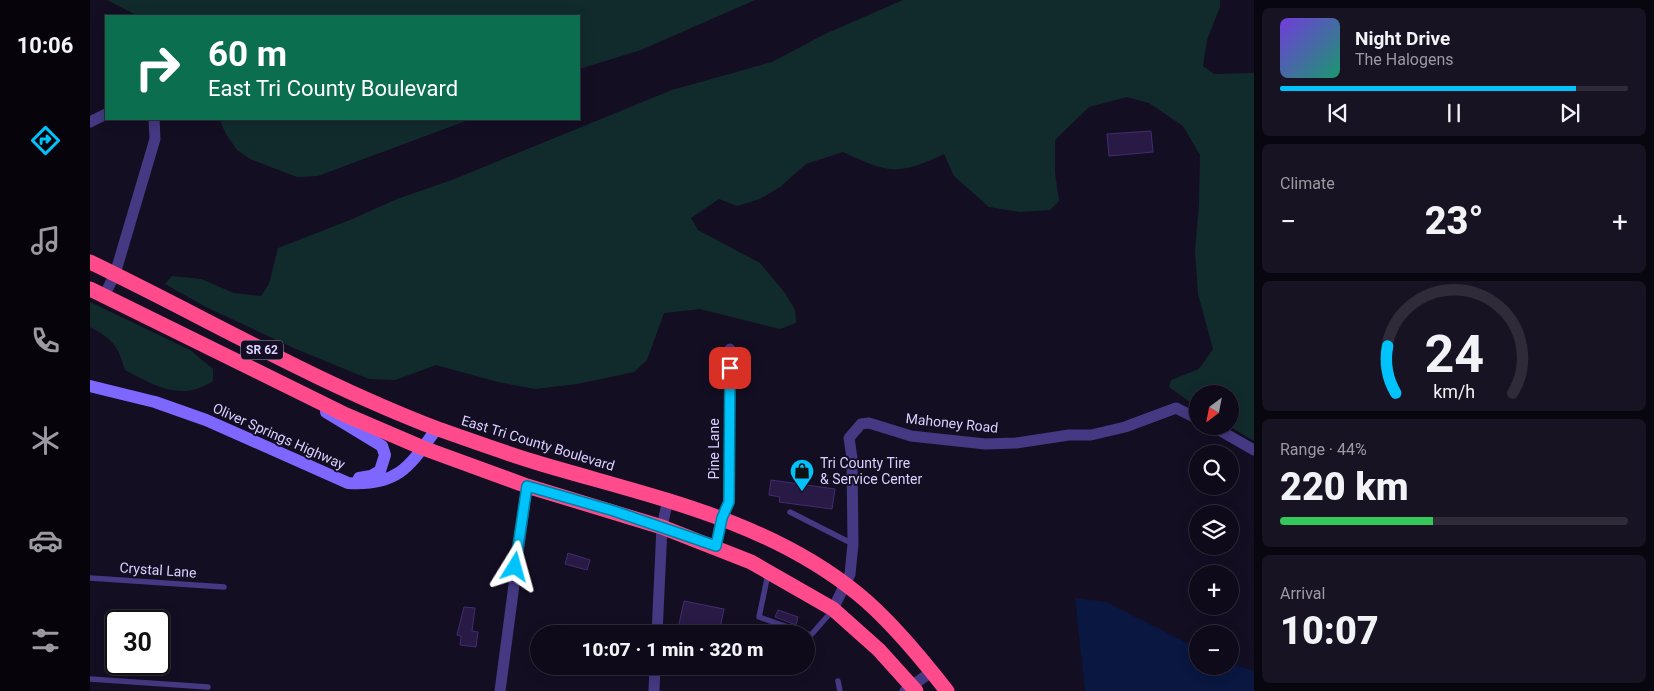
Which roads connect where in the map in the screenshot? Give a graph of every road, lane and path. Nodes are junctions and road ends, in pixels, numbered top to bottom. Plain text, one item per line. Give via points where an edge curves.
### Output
1 (105, 114) edge
2 (154, 120) edge
3 (90, 122) edge
4 (90, 262) edge
5 (114, 274) junction
6 (90, 289) edge
7 (104, 296) junction
8 (730, 349) dead end
9 (272, 379) junction
10 (90, 386) edge
11 (1189, 414) edge
12 (437, 428) junction
13 (1228, 435) edge
14 (423, 448) junction
15 (1254, 450) edge
16 (314, 469) junction
17 (527, 486) junction
18 (668, 499) junction
19 (790, 512) dead end
20 (722, 518) junction
21 (662, 527) junction
22 (853, 544) junction
23 (716, 546) junction
24 (768, 572) junction
25 (90, 578) edge
26 (845, 584) junction
27 (224, 587) dead end
28 (833, 609) junction
29 (657, 625) edge
30 (932, 672) junction
31 (655, 675) edge
32 (90, 679) edge
33 (838, 681) dead end
34 (208, 687) dead end
35 (911, 689) edge
36 (500, 691) edge
37 (654, 691) edge
38 (840, 691) edge
39 (946, 691) edge

1 - 3 street
2 - 5 street via 155,139
4 - 5 highway, East Tri County Boulevard / SR 62
5 - 7 street
5 - 12 highway, East Tri County Boulevard / SR 62 via 322,379
6 - 7 highway, SR 62
7 - 9 highway, SR 62
8 - 20 street, Pine Lane via 729,502
9 - 14 highway, SR 62 via 346,416
9 - 16 main road via 382,446 385,455 380,471 363,478
10 - 16 main road, Oliver Springs Highway via 155,402 206,420
11 - 22 street, Mahoney Road via 1176,408 1091,435 984,444 911,436 869,423 861,424 849,438
12 - 14 main road, Oliver Springs Highway
12 - 18 highway, East Tri County Boulevard via 532,461
13 - 15 street
14 - 16 main road, Oliver Springs Highway via 400,473 386,481 348,483
14 - 17 highway
17 - 21 highway
17 - 36 street
18 - 20 highway, East Tri County Boulevard
18 - 21 street
19 - 22 lane
20 - 23 street, Pine Lane
20 - 26 highway, East Tri County Boulevard via 768,536
21 - 23 highway
21 - 29 street
22 - 26 street, Mahoney Road via 850,574
23 - 24 highway
24 - 28 highway
24 - 28 lane via 759,617 811,635
25 - 27 lane, Crystal Lane
26 - 28 street, Mahoney Road
26 - 30 highway, East Tri County Boulevard
28 - 35 highway via 879,650
30 - 35 street
30 - 39 highway, East Tri County Boulevard
31 - 37 street
32 - 34 lane
33 - 38 lane

